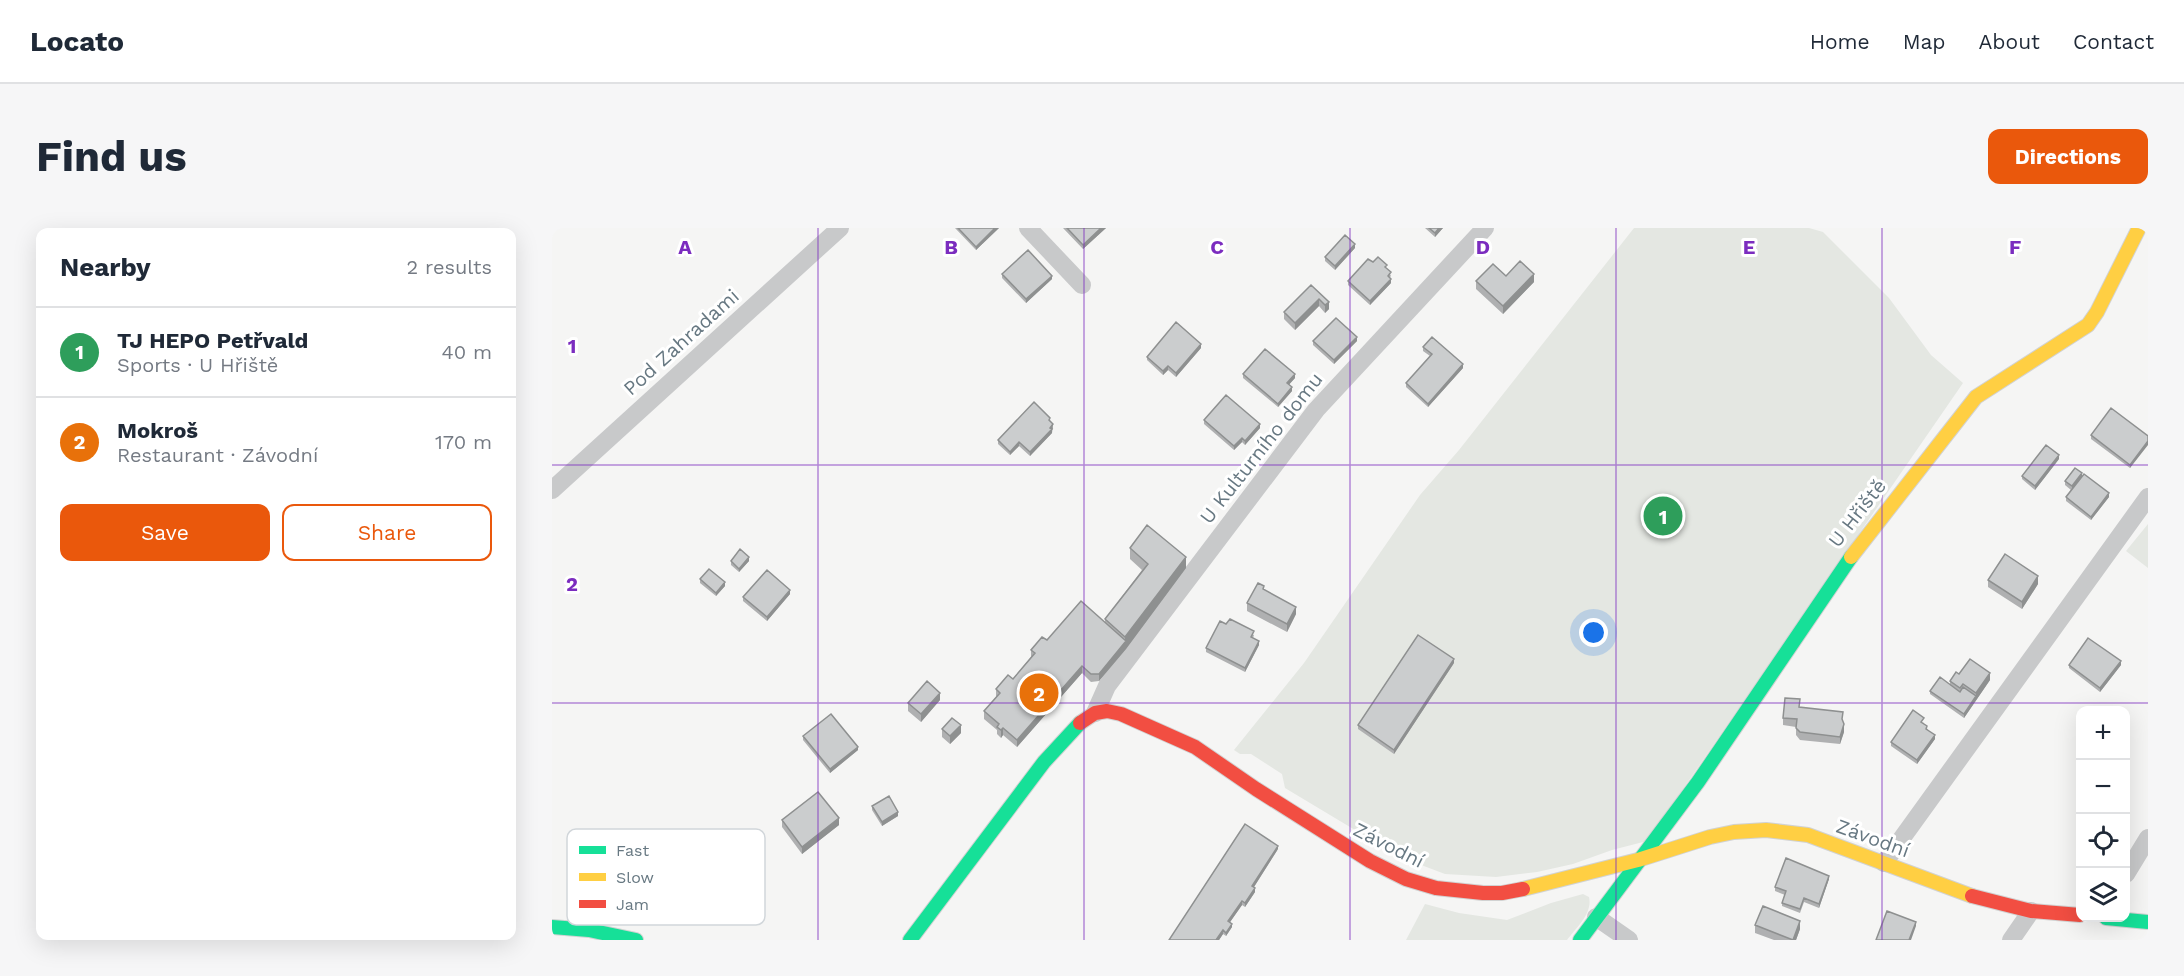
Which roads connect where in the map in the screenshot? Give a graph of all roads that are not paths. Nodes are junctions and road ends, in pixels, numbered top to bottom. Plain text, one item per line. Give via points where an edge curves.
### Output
1 (840, 228) edge
2 (1028, 228) edge
3 (1485, 228) edge
4 (2139, 228) edge
5 (1082, 285) dead end
6 (552, 490) edge
7 (2148, 497) edge
8 (1095, 713) junction
9 (2148, 838) edge
10 (1638, 860) junction
11 (1884, 863) junction
12 (2130, 868) edge
13 (2031, 911) junction
14 (2076, 915) edge
15 (1596, 918) junction
16 (2130, 920) edge
17 (2148, 922) edge
18 (552, 927) edge
19 (636, 940) edge
20 (910, 940) edge
21 (1580, 940) edge
22 (1629, 940) edge
23 (2011, 940) edge

1 - 6 street, Pod Zahradami
2 - 5 street
3 - 8 street, U Kulturního domu via 1316,410 1107,686
4 - 10 street, U Hřiště via 2088,325 1976,397 1841,570 1698,782
7 - 11 street
8 - 10 street, Závodní via 1121,714 1195,747 1370,861 1406,879 1436,888 1502,892
8 - 20 street via 1070,732 1044,762
9 - 12 street
10 - 11 street, Závodní via 1710,837 1766,830 1808,836
10 - 15 street, U Hřiště
11 - 13 street, Závodní via 1979,899
13 - 14 street, Závodní
13 - 23 street
15 - 21 street, U Hřiště
15 - 22 street
16 - 17 street
18 - 19 street

